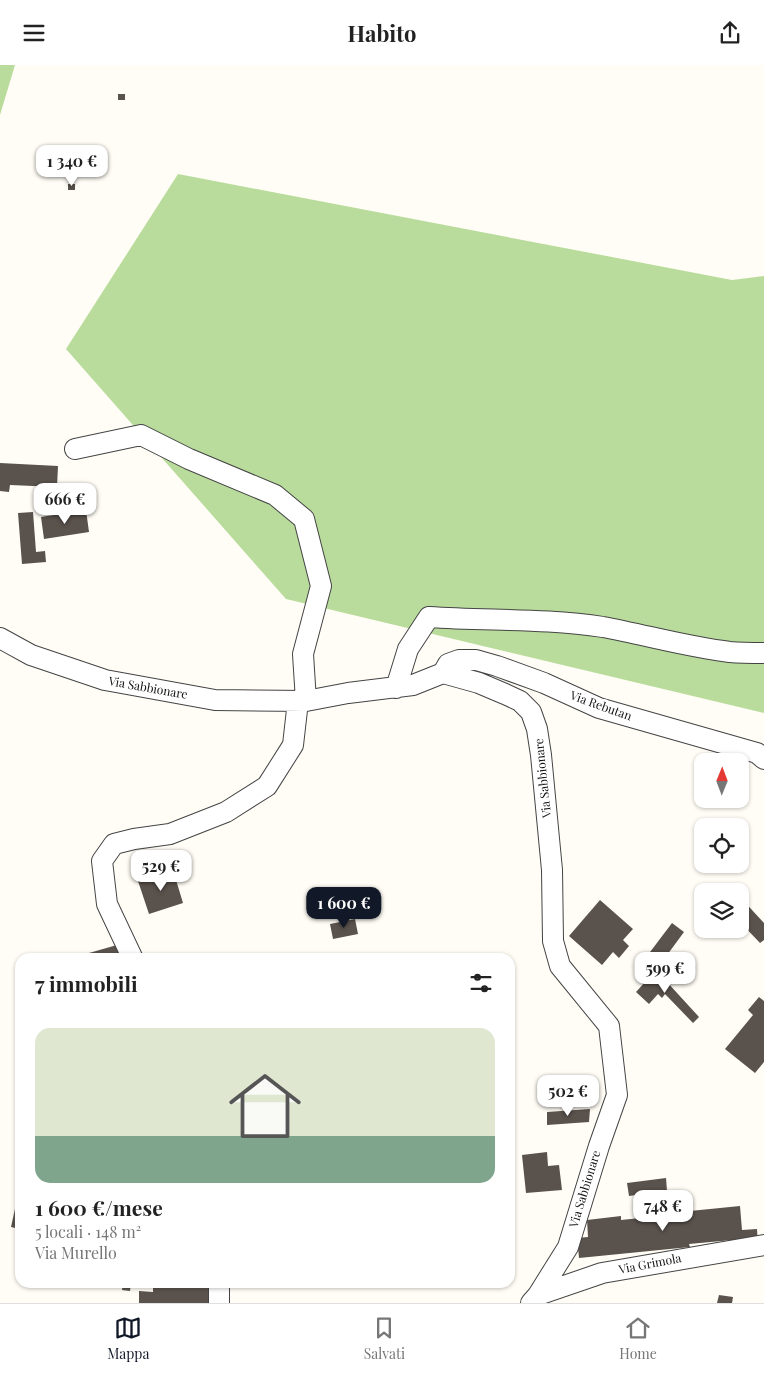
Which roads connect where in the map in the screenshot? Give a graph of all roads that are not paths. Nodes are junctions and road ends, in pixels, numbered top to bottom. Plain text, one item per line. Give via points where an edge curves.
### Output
1 (75, 449) dead end
2 (0, 638) edge
3 (764, 653) edge
4 (443, 673) junction
5 (396, 688) junction
6 (302, 701) junction
7 (764, 759) edge
8 (130, 953) edge
9 (764, 1245) edge
10 (219, 1288) edge
11 (534, 1299) edge
12 (219, 1303) edge

1 - 6 street via 141,435 275,495 304,519 321,586 303,654
2 - 6 street, Via Sabbionare via 31,655 105,680 215,700
3 - 5 street via 731,652 668,642 602,627 429,617 408,649
4 - 5 street, Via Sabbionare
4 - 7 street, Via Rebutan via 448,664 476,660 544,683 599,708 757,753
4 - 11 street, Via Sabbionare via 505,694 520,701 530,712 537,729 543,774 552,870 553,941 560,966 608,1027 617,1095 568,1247
5 - 6 street, Via Sabbionare
6 - 8 street via 293,745 267,786 226,812 170,835 114,844 102,861 107,904
9 - 11 street, Via Grimola via 602,1273
10 - 12 street

